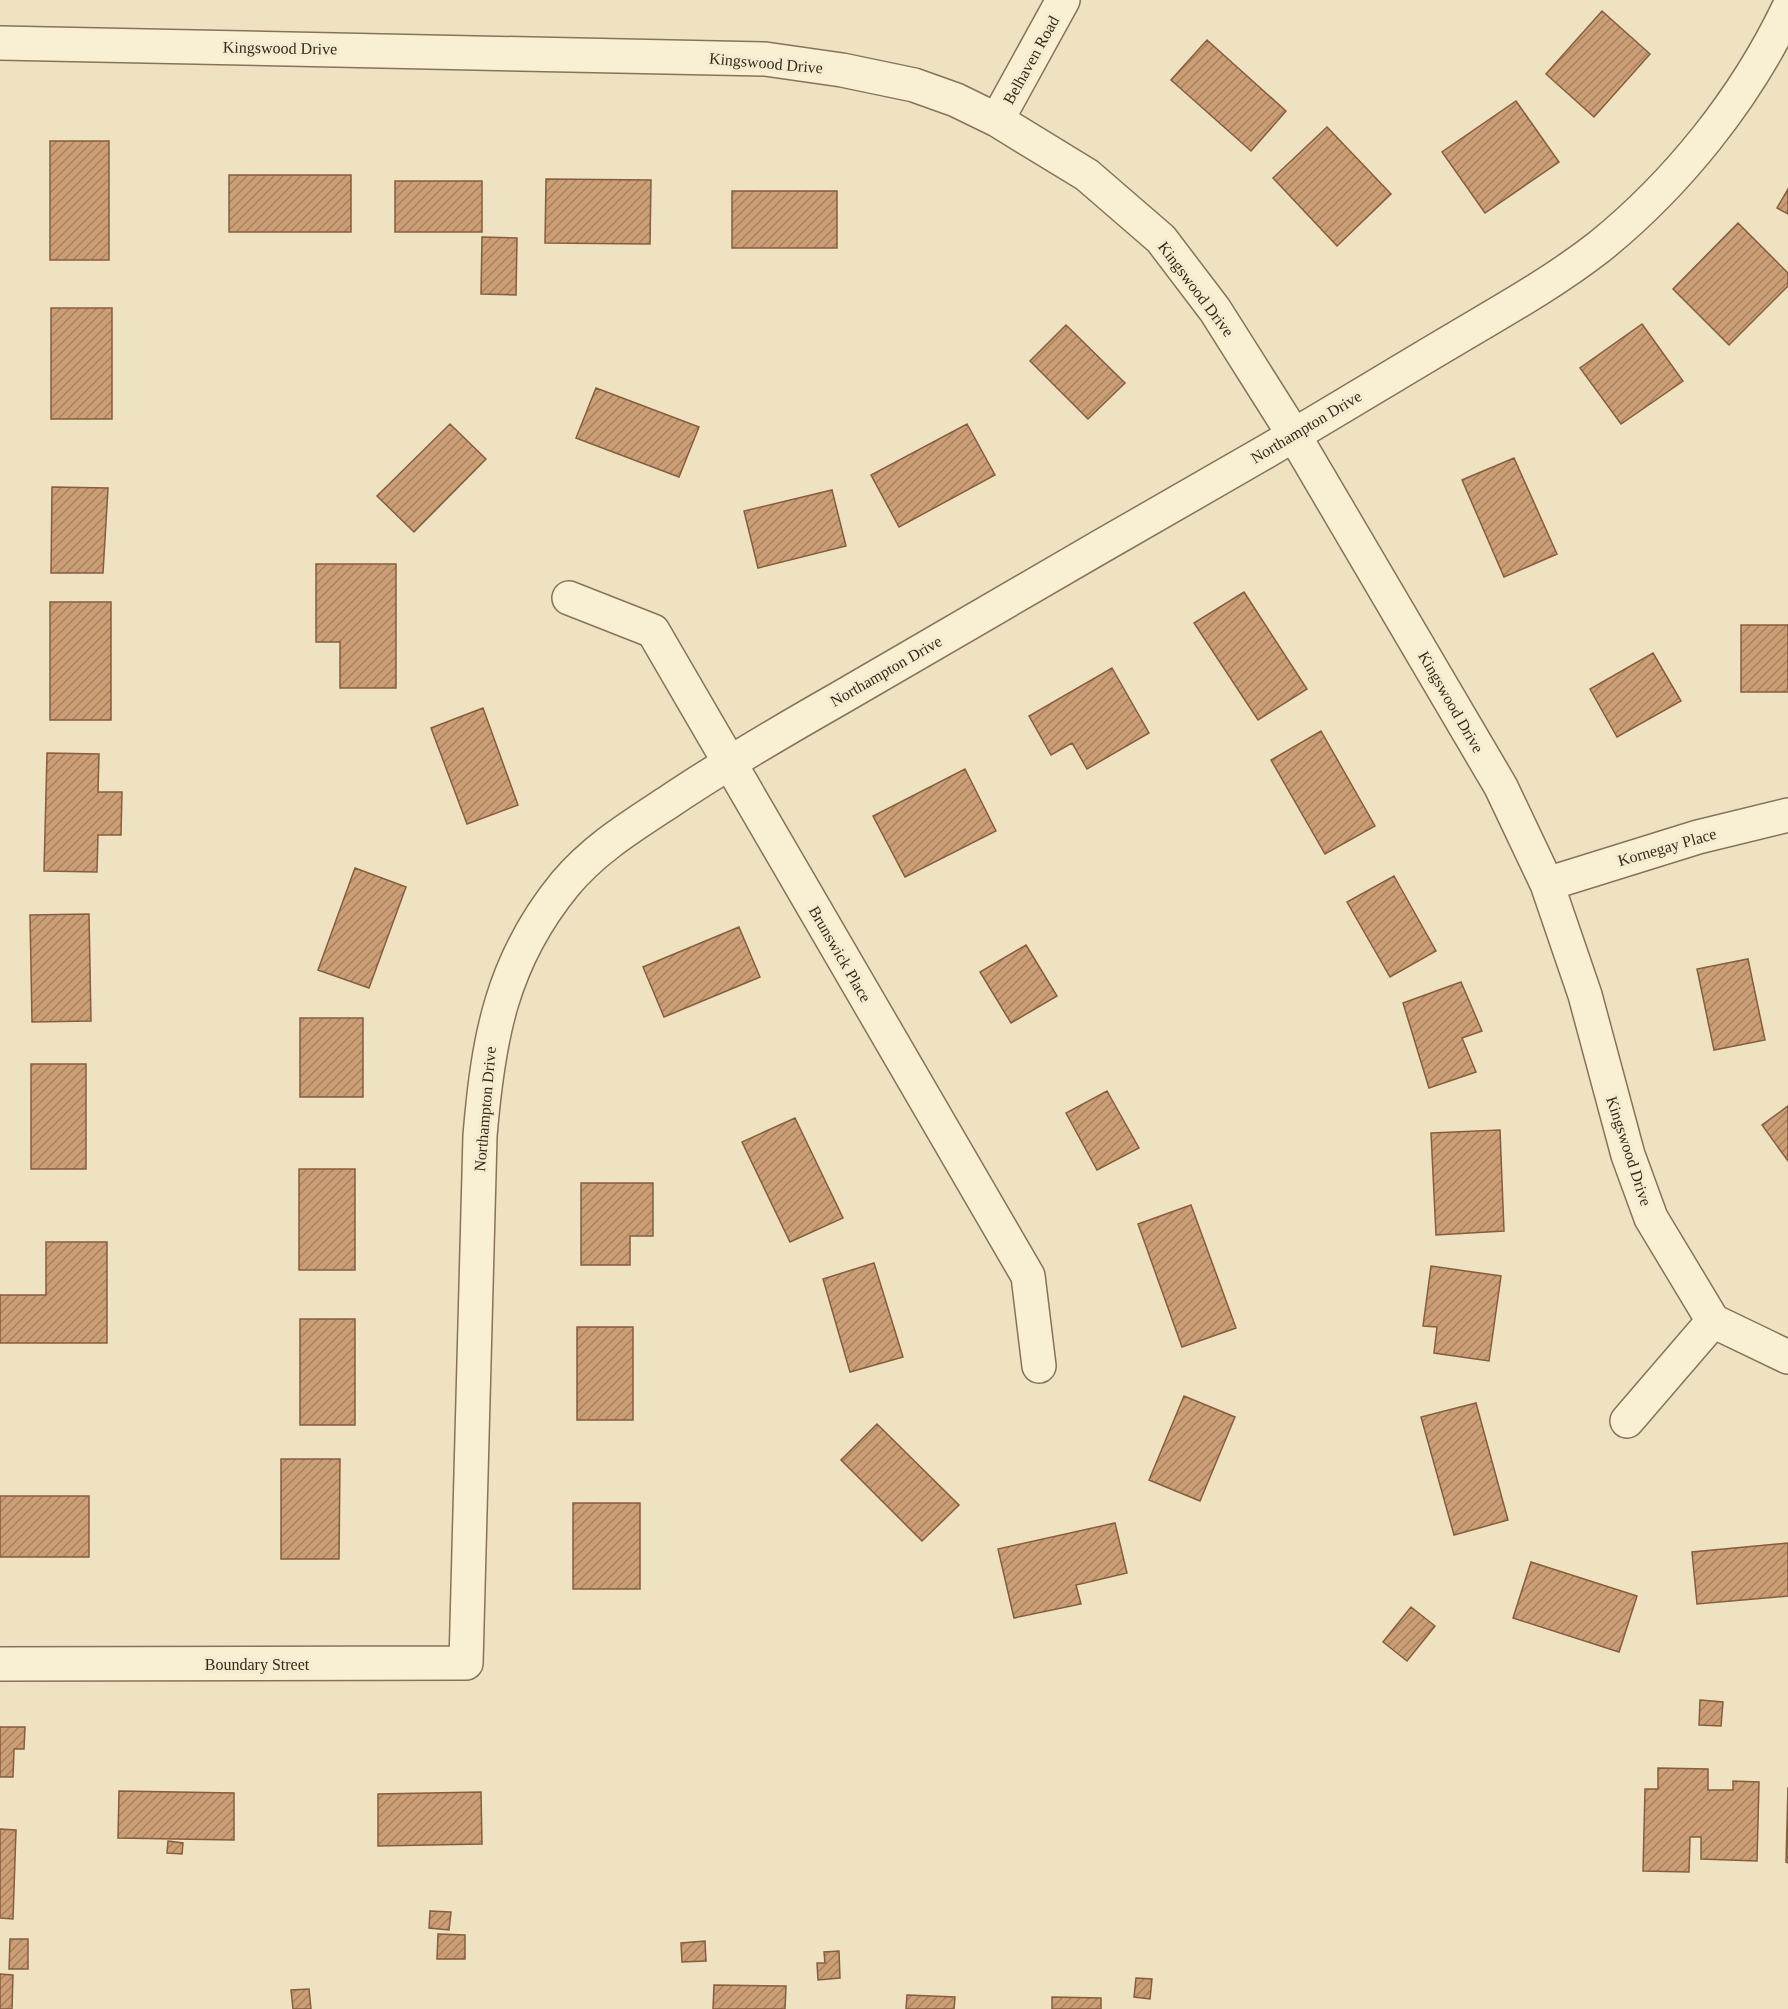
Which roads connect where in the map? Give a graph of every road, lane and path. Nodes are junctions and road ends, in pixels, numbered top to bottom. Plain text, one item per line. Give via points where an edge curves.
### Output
1 (1063, 0) edge
2 (1788, 9) edge
3 (0, 43) edge
4 (998, 120) junction
5 (1294, 435) junction
6 (568, 597) dead end
7 (728, 763) junction
8 (1788, 815) edge
9 (1547, 884) junction
10 (1713, 1321) junction
11 (1788, 1357) edge
12 (1039, 1366) dead end
13 (1627, 1421) dead end
14 (467, 1615) joint
15 (0, 1664) edge

1 - 4 street, Belhaven Road
2 - 5 street, Northampton Drive via 1772,41 1717,125 1678,170 1600,246 1550,282
3 - 4 street, Kingswood Drive via 765,59 914,85
4 - 5 street, Kingswood Drive via 1087,175 1161,239 1215,310
5 - 7 street, Northampton Drive
5 - 9 street, Kingswood Drive via 1501,787
6 - 7 street, Brunswick Place via 653,631
7 - 12 street, Brunswick Place via 1028,1276
7 - 14 street, Northampton Drive via 603,845 566,883 527,940 498,1010 486,1062 480,1136
8 - 9 street, Kornegay Place via 1698,837
9 - 10 street, Kingswood Drive via 1585,994 1628,1155 1651,1218
10 - 11 street
10 - 13 street
14 - 15 street, Boundary Street via 466,1663

